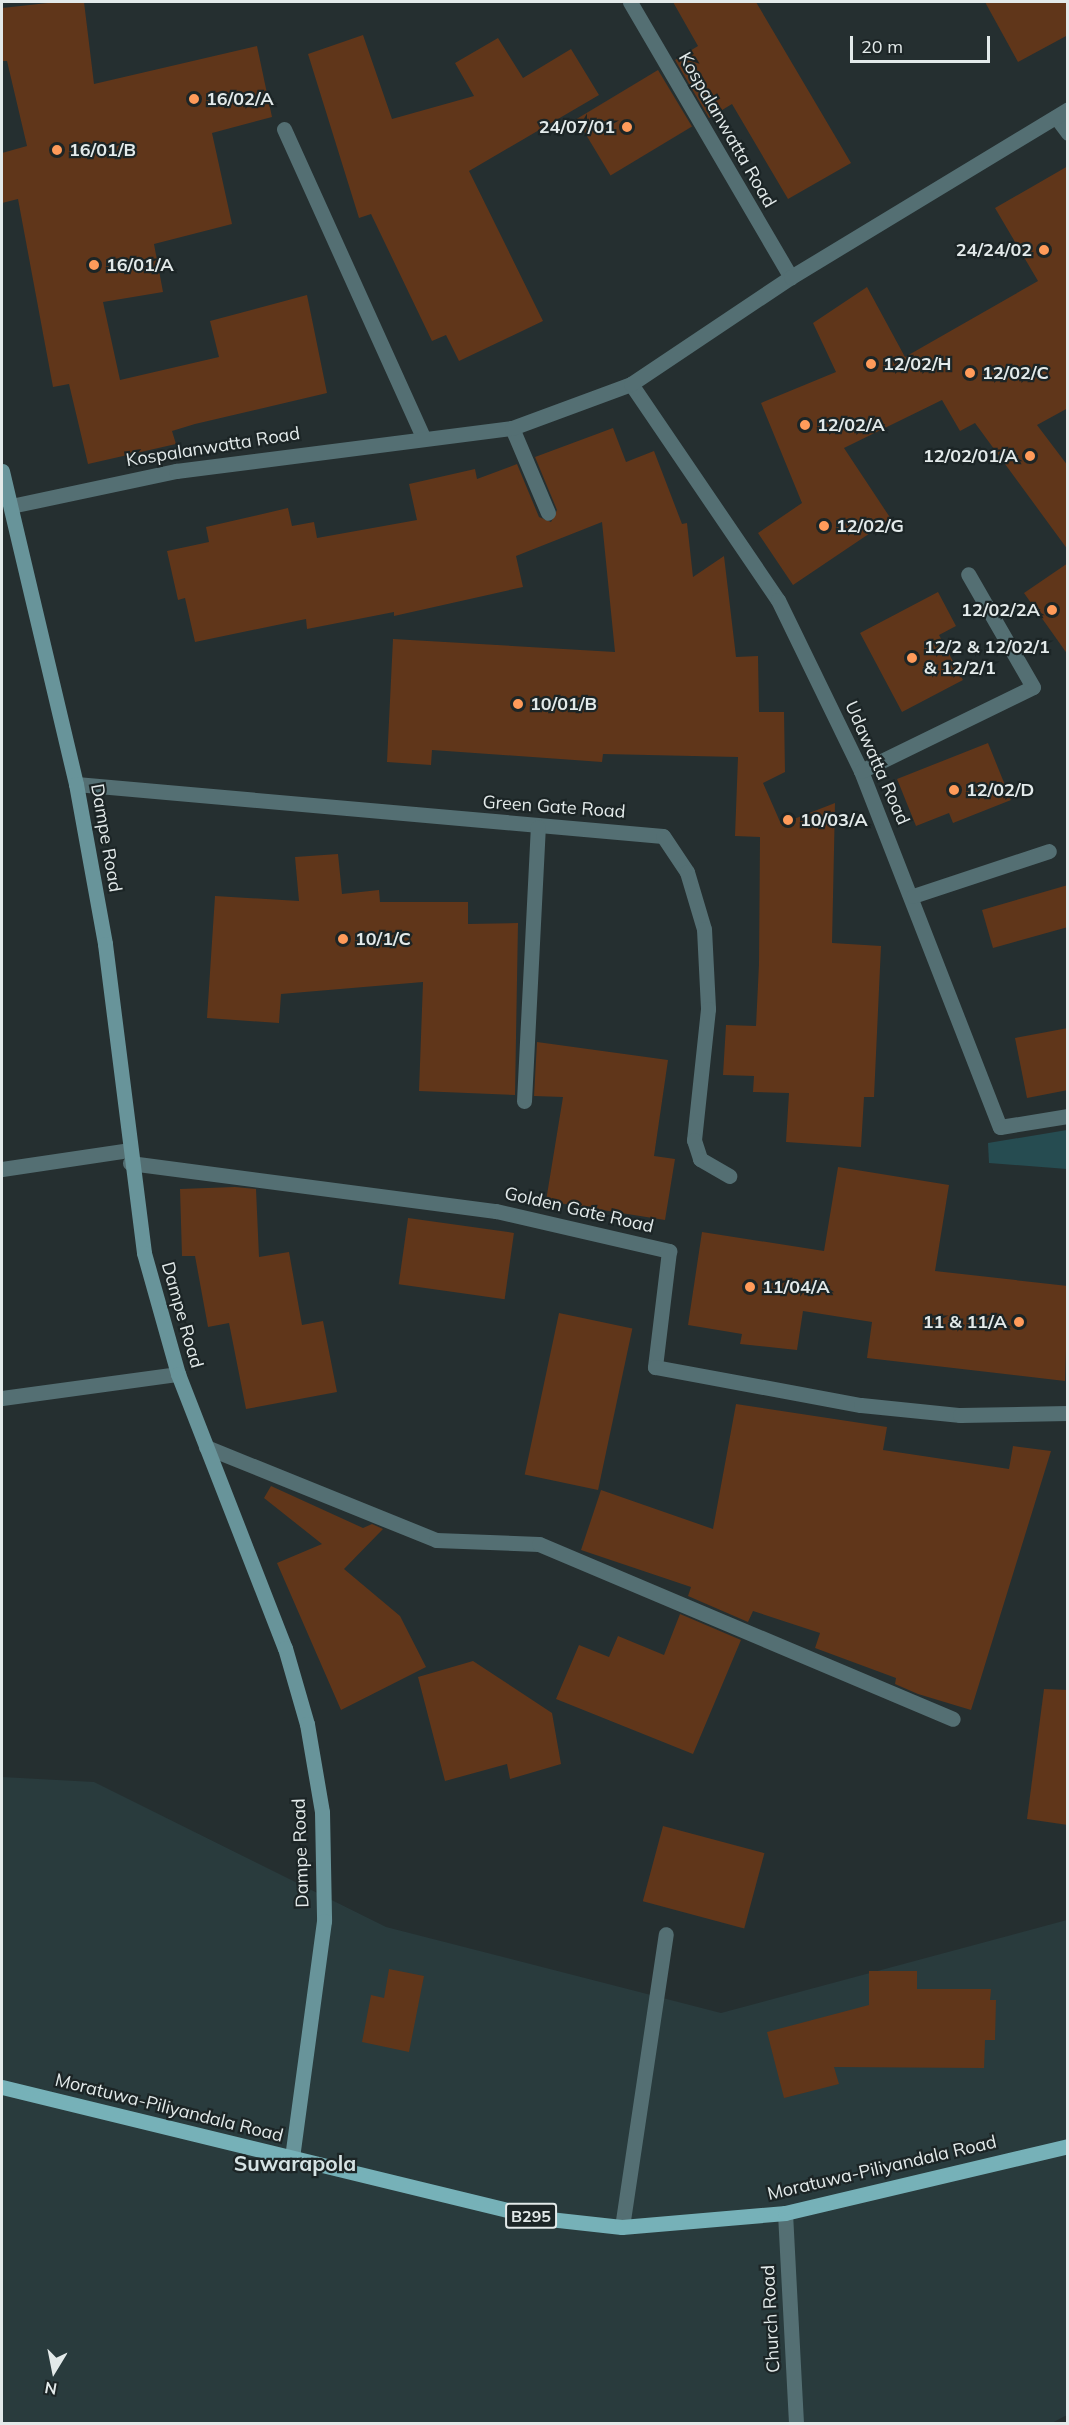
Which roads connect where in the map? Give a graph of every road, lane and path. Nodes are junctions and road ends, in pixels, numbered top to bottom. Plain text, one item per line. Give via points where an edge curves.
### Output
1 (630, 2) edge
2 (1062, 113) edge
3 (284, 129) dead end
4 (1068, 134) edge
5 (791, 277) junction
6 (631, 384) junction
7 (512, 428) junction
8 (423, 437) junction
9 (2, 471) edge
10 (10, 506) junction
11 (548, 513) dead end
12 (968, 574) dead end
13 (861, 771) junction
14 (76, 784) junction
15 (537, 827) junction
16 (1049, 851) dead end
17 (914, 896) junction
18 (524, 1101) dead end
19 (1068, 1116) edge
20 (129, 1156) junction
21 (2, 1169) edge
22 (729, 1176) dead end
23 (177, 1374) junction
24 (2, 1398) edge
25 (1068, 1413) edge
26 (206, 1447) junction
27 (953, 1719) dead end
28 (666, 1934) dead end
29 (2, 2087) edge
30 (1068, 2146) edge
31 (292, 2158) junction
32 (785, 2213) junction
33 (622, 2227) junction
34 (796, 2424) edge

1 - 5 street, Kospalanwatta Road
2 - 4 street, Kospalanwatta Road
2 - 5 street, Kospalanwatta Road
3 - 8 street
5 - 6 street, Kospalanwatta Road
6 - 7 street, Kospalanwatta Road
6 - 13 street, Udawatta Road via 778,600
7 - 8 street, Kospalanwatta Road
7 - 11 street
8 - 10 street, Kospalanwatta Road via 176,471
9 - 10 street, Dampe Road
10 - 14 street, Dampe Road
12 - 13 street via 1032,687
13 - 17 street, Udawatta Road
14 - 15 street, Green Gate Road
14 - 20 street, Dampe Road via 105,944
15 - 18 street
15 - 22 street, Green Gate Road via 663,836 687,872 704,929 708,1009 694,1140 700,1159
16 - 17 street
17 - 19 street, Udawatta Road via 1000,1126
20 - 21 street
20 - 23 street, Dampe Road via 144,1253
20 - 25 street, Golden Gate Road via 496,1211 669,1251 655,1367 861,1405 960,1415
23 - 24 street
23 - 26 street, Dampe Road
26 - 27 street via 436,1540 539,1545
26 - 31 street, Dampe Road via 285,1648 307,1724 322,1812 324,1921
28 - 33 street
29 - 31 main road, Moratuwa-Piliyandala Road / B295
30 - 32 main road, Moratuwa-Piliyandala Road / B295
31 - 33 main road, Moratuwa-Piliyandala Road / B295 via 540,2218
32 - 33 main road, Moratuwa-Piliyandala Road / B295
32 - 34 street, Church Road

